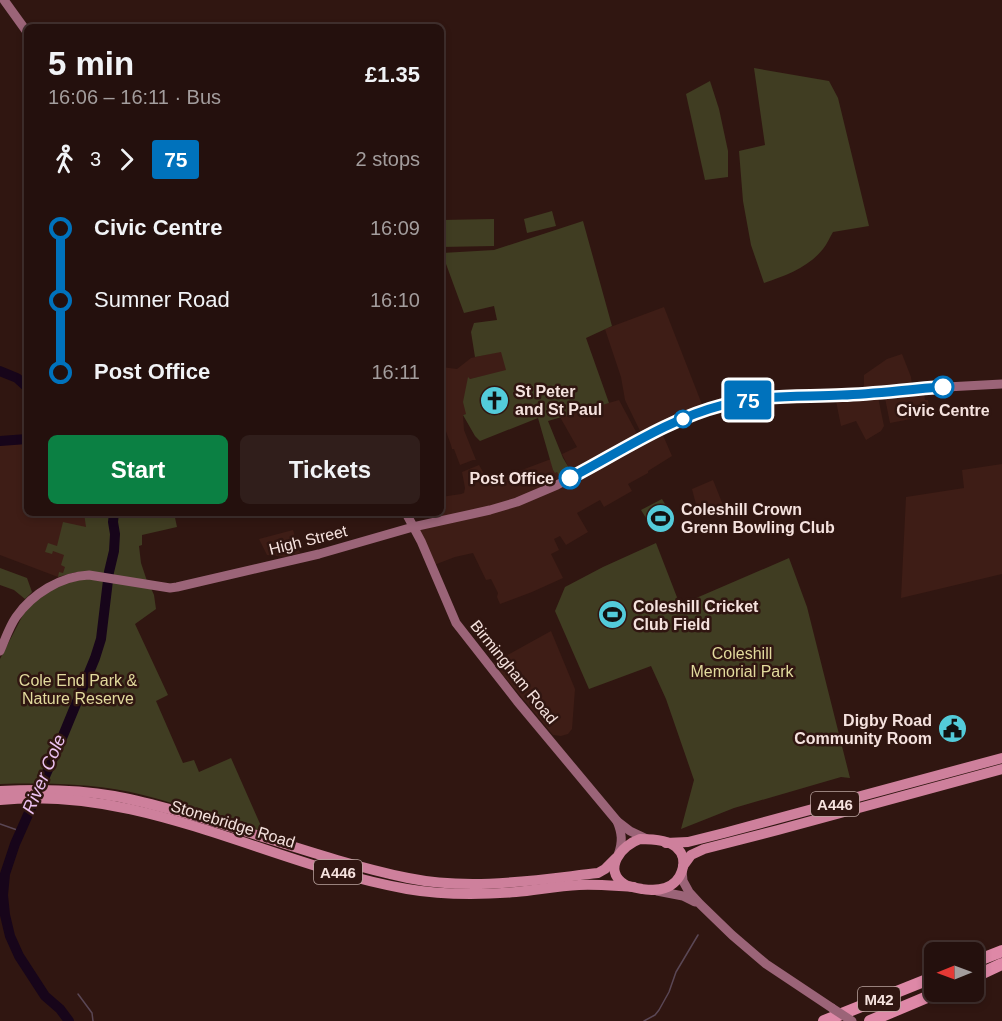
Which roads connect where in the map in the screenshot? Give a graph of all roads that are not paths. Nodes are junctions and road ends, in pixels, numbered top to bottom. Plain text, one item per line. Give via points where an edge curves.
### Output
1 (4, 0) edge
2 (24, 28) edge
3 (1002, 384) edge
4 (408, 516) edge
5 (413, 527) junction
6 (0, 651) edge
7 (1002, 758) edge
8 (1002, 769) edge
9 (0, 791) edge
10 (22, 794) junction
11 (52, 794) junction
12 (0, 800) edge
13 (616, 821) junction
14 (647, 839) junction
15 (666, 843) junction
16 (617, 856) junction
17 (683, 868) junction
18 (634, 888) junction
19 (654, 890) junction
20 (700, 904) junction
21 (1002, 951) edge
22 (984, 958) edge
23 (1002, 964) edge
24 (984, 972) edge
25 (924, 981) edge
26 (924, 998) edge
27 (824, 1021) edge
28 (852, 1021) edge
29 (870, 1021) edge

1 - 2 main road
3 - 5 main road, High Street via 788,396 725,404 663,428 537,495 495,509
4 - 5 main road, Birmingham Road
5 - 6 main road, High Street via 184,586 170,588 89,575 66,579 22,609
5 - 13 main road, Birmingham Road via 456,623
7 - 15 highway, A446 via 705,838
8 - 17 highway, A446 via 704,849 691,855
9 - 10 highway, Stonebridge Road / A446
10 - 11 highway, Stonebridge Road / A446
10 - 12 highway, Stonebridge Road / A446
11 - 16 highway, Stonebridge Road / A446 via 103,794 143,802 350,864 450,883 517,882 598,873
11 - 18 highway, Stonebridge Road / A446 via 143,812 347,875 407,889 476,894 581,885
13 - 14 main road, Birmingham Road
13 - 16 main road via 621,838
14 - 15 highway
14 - 16 highway via 625,846
15 - 17 highway via 679,850
16 - 18 highway via 615,871 619,879
17 - 19 highway via 673,884
17 - 20 main road via 684,885
18 - 19 highway
19 - 20 main road
20 - 28 main road, bridge via 766,964
21 - 22 highway
23 - 24 highway
25 - 27 highway, M42
26 - 29 highway, M42

